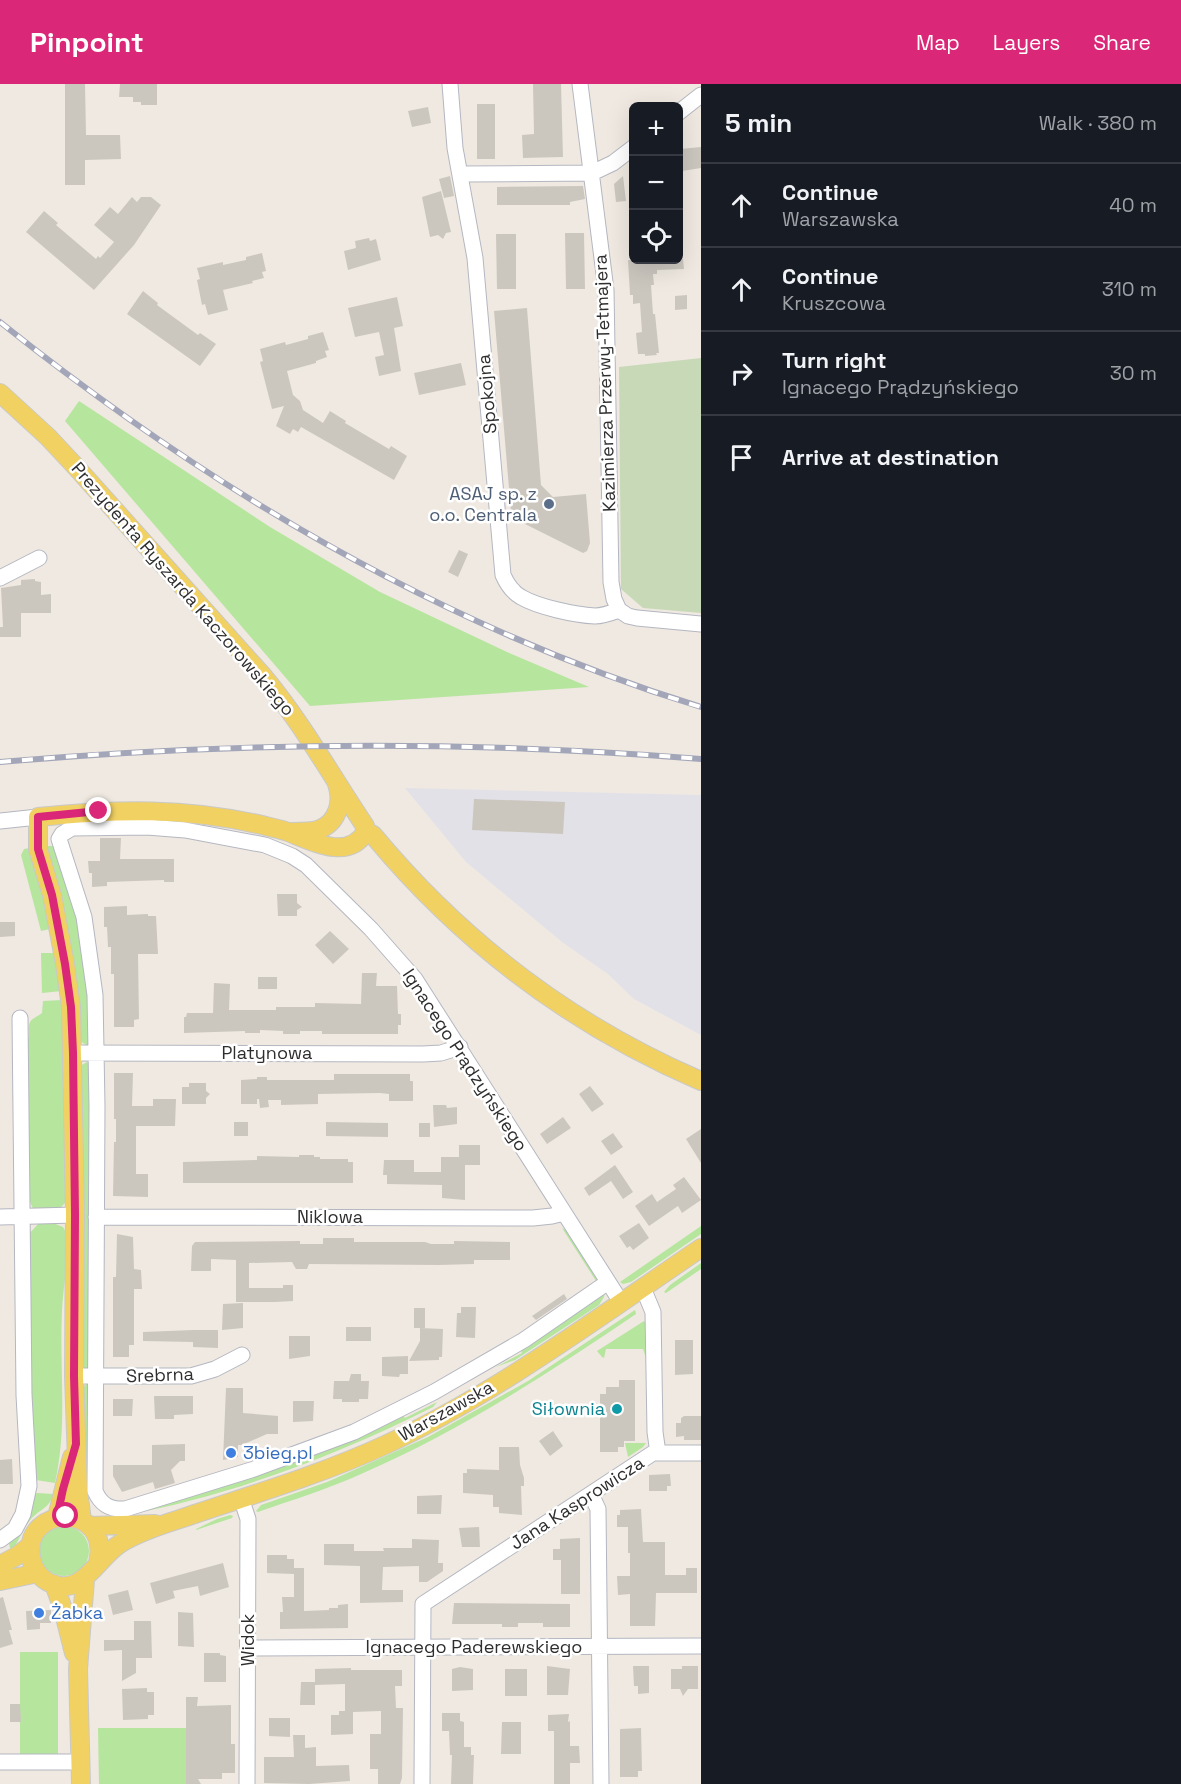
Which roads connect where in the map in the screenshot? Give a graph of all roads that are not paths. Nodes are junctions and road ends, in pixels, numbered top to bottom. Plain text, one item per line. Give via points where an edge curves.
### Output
1 (450, 84) edge
2 (580, 84) edge
3 (701, 95) edge
4 (683, 108) edge
5 (629, 150) edge
6 (592, 173) junction
7 (461, 174) junction
8 (0, 393) edge
9 (39, 558) dead end
10 (0, 578) edge
11 (619, 610) junction
12 (701, 624) edge
13 (336, 782) junction
14 (38, 817) junction
15 (0, 821) edge
16 (364, 826) junction
17 (319, 830) junction
18 (288, 832) junction
19 (20, 1018) dead end
20 (460, 1047) junction
21 (97, 1052) junction
22 (73, 1053) junction
23 (701, 1081) edge
24 (564, 1213) junction
25 (75, 1215) junction
26 (0, 1217) edge
27 (23, 1217) junction
28 (96, 1217) junction
29 (701, 1248) edge
30 (608, 1282) junction
31 (643, 1288) junction
32 (621, 1302) junction
33 (242, 1355) dead end
34 (74, 1376) junction
35 (96, 1376) junction
36 (76, 1444) junction
37 (658, 1453) junction
38 (701, 1454) edge
39 (591, 1494) junction
40 (241, 1498) junction
41 (57, 1517) junction
42 (166, 1523) junction
43 (86, 1524) junction
44 (0, 1540) edge
45 (30, 1546) junction
46 (98, 1563) junction
47 (0, 1565) edge
48 (38, 1573) junction
49 (85, 1580) junction
50 (0, 1581) edge
51 (54, 1584) junction
52 (701, 1646) edge
53 (422, 1647) junction
54 (600, 1647) junction
55 (248, 1648) junction
56 (78, 1669) junction
57 (0, 1762) edge
58 (81, 1762) junction
59 (81, 1784) edge
60 (247, 1784) edge
61 (422, 1784) edge
62 (601, 1784) edge

1 - 7 street, Spokojna
2 - 6 street, Kazimierza Przerwy-Tetmajera
3 - 4 street
5 - 6 street
6 - 7 street
6 - 11 street, Kazimierza Przerwy-Tetmajera via 606,290 611,582
7 - 11 street, Spokojna via 476,269 503,575 521,598 535,603 596,616
8 - 13 main road, Prezydenta Ryszarda Kaczorowskiego via 76,467 263,676
9 - 10 street
11 - 12 street via 637,618
13 - 16 main road, Prezydenta Ryszarda Kaczorowskiego
13 - 17 main road via 340,799 336,815
14 - 15 street
14 - 18 main road via 124,810 173,811 230,818
14 - 22 main road via 38,849 52,895 65,964
16 - 17 main road
16 - 18 main road via 363,837 353,844 333,847
16 - 23 main road, Prezydenta Ryszarda Kaczorowskiego via 439,907 519,976 608,1035
17 - 18 main road
19 - 27 street
20 - 21 street, Platynowa via 423,1054
20 - 21 street, Ignacego Prądzyńskiego via 399,960 300,860 265,845 185,830 72,828 59,839 84,917 94,986
20 - 24 street, Ignacego Prądzyńskiego
21 - 22 street, Platynowa
21 - 28 street
22 - 25 main road
24 - 28 street, Niklowa via 533,1218
24 - 30 street, Ignacego Prądzyńskiego
25 - 27 street
25 - 34 main road
26 - 27 street
27 - 44 street via 29,1486 15,1529
28 - 35 street
29 - 31 main road, Warszawska
30 - 32 street, Ignacego Prądzyńskiego
30 - 35 street via 524,1340 434,1392 354,1431 251,1470 125,1509 109,1508 95,1491
31 - 32 main road, Warszawska
31 - 37 street, Jana Kasprowicza via 653,1312
32 - 40 main road, Warszawska via 429,1423 348,1460
33 - 35 street, Srebrna via 191,1376
34 - 35 street, Srebrna
34 - 36 main road
36 - 41 main road
36 - 43 main road
37 - 38 street
37 - 39 street, Jana Kasprowicza
39 - 53 street, Jana Kasprowicza via 423,1604
39 - 54 street via 598,1509
40 - 42 main road, Warszawska
40 - 55 street, Widok via 248,1519
41 - 43 main road via 75,1517
41 - 45 main road via 39,1527
42 - 43 main road, Warszawska
42 - 46 main road, Warszawska via 124,1541
43 - 46 main road via 95,1533 100,1547
45 - 47 main road
45 - 48 main road
46 - 49 main road
48 - 50 main road
48 - 51 main road
49 - 51 main road via 70,1586
49 - 56 main road
51 - 56 main road
52 - 54 street, Ignacego Paderewskiego
53 - 54 street, Ignacego Paderewskiego
53 - 55 street, Ignacego Paderewskiego
53 - 61 street
54 - 62 street
55 - 60 street, Widok
56 - 58 main road
57 - 58 street
58 - 59 main road

